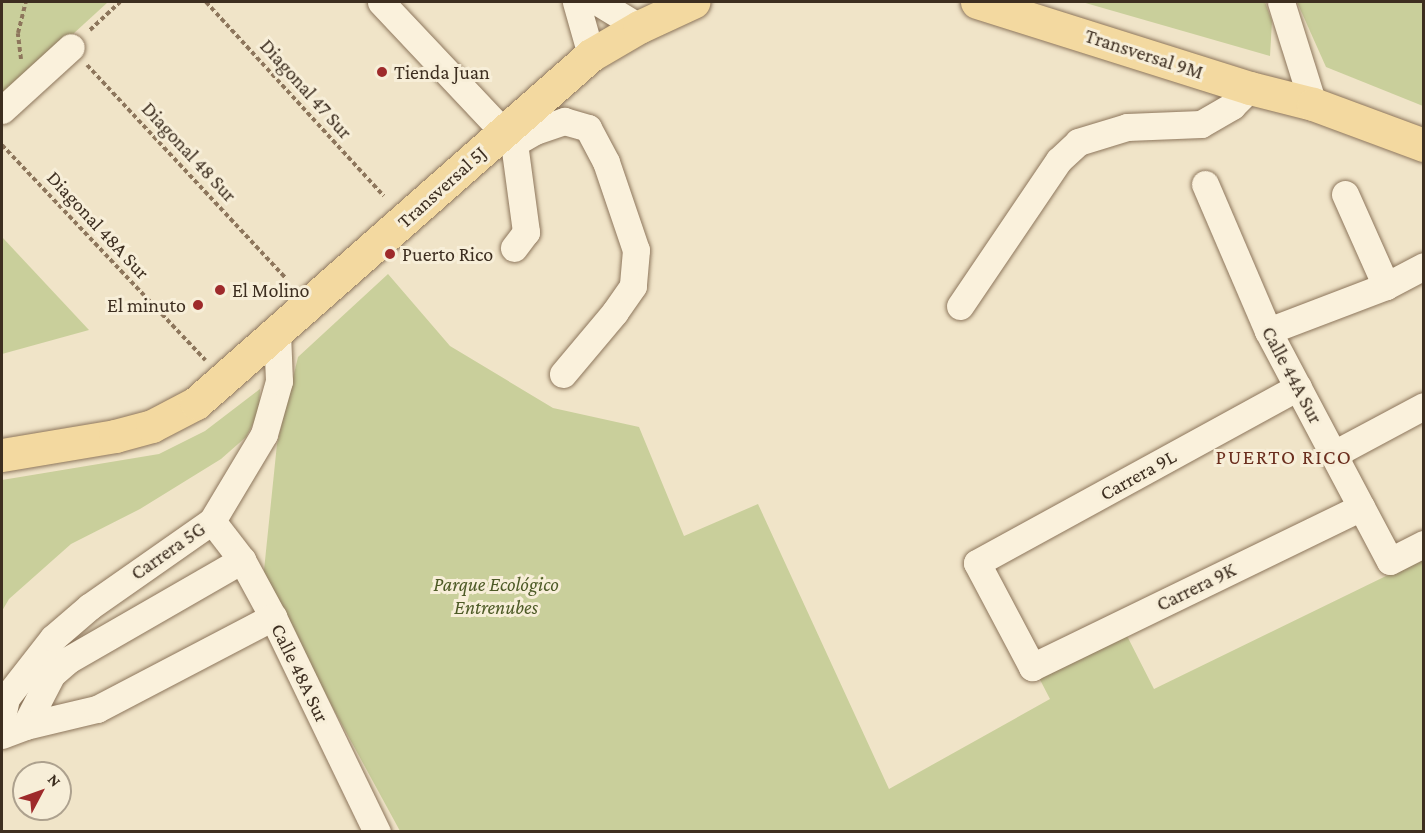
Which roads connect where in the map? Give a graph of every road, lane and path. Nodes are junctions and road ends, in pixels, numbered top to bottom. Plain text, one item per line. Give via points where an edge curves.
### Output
1 (26, 2) edge
2 (120, 2) edge
3 (206, 2) edge
4 (381, 2) edge
5 (576, 2) edge
6 (598, 2) edge
7 (693, 2) edge
8 (977, 2) edge
9 (1281, 2) edge
10 (639, 27) junction
11 (71, 47) junction
12 (591, 55) junction
13 (30, 84) junction
14 (1250, 88) junction
15 (1313, 104) junction
16 (2, 110) edge
17 (509, 138) junction
18 (2, 145) edge
19 (1424, 145) edge
20 (1205, 184) dead end
21 (1345, 194) dead end
22 (384, 196) dead end
23 (514, 248) dead end
24 (1424, 266) edge
25 (285, 277) dead end
26 (1386, 286) junction
27 (960, 306) dead end
28 (1268, 331) junction
29 (277, 334) junction
30 (197, 352) dead end
31 (563, 374) dead end
32 (1298, 387) junction
33 (1424, 406) edge
34 (1334, 454) junction
35 (2, 455) edge
36 (1361, 507) junction
37 (212, 520) junction
38 (1424, 544) edge
39 (242, 560) junction
40 (89, 607) junction
41 (273, 617) junction
42 (109, 635) junction
43 (1032, 667) joint
44 (9, 719) edge
45 (377, 831) edge

1 - 13 path via 18,51
2 - 11 path
3 - 22 path, Diagonal 47 Sur
4 - 17 street
5 - 12 street
6 - 10 street
7 - 10 main road, Transversal 5J
8 - 14 main road, Transversal 9M
9 - 15 street
10 - 12 main road, Transversal 5J
11 - 13 street
11 - 25 path, Diagonal 48 Sur
12 - 17 main road, Transversal 5J
13 - 16 street
14 - 15 main road, Transversal 9M
14 - 27 street via 1232,106 1201,124 1127,127 1078,142 1059,160
15 - 19 main road, Transversal 9M
17 - 23 street via 526,232
17 - 29 main road, Transversal 5J
17 - 31 street via 564,121 588,128 606,162 636,250 633,286
18 - 30 path, Diagonal 48A Sur
20 - 28 street, Calle 44A Sur
21 - 26 street
24 - 26 street
26 - 28 street
28 - 32 street, Calle 44A Sur
29 - 35 main road, Transversal 5J via 196,403 152,426
29 - 37 street, Carrera 5G via 279,381 264,434
32 - 34 street, Calle 44A Sur
32 - 43 street, Carrera 9L via 977,562
33 - 34 street
34 - 36 street, Calle 44A Sur
36 - 38 street, Calle 44A Sur via 1390,561
36 - 43 street, Carrera 9K
37 - 39 street, Calle 48A Sur
37 - 40 street, Carrera 5G
39 - 41 street, Calle 48A Sur
39 - 42 street
40 - 42 street
40 - 44 street, Carrera 5G via 53,639
41 - 44 street via 97,709
41 - 45 street, Calle 48A Sur
42 - 44 street via 68,660

